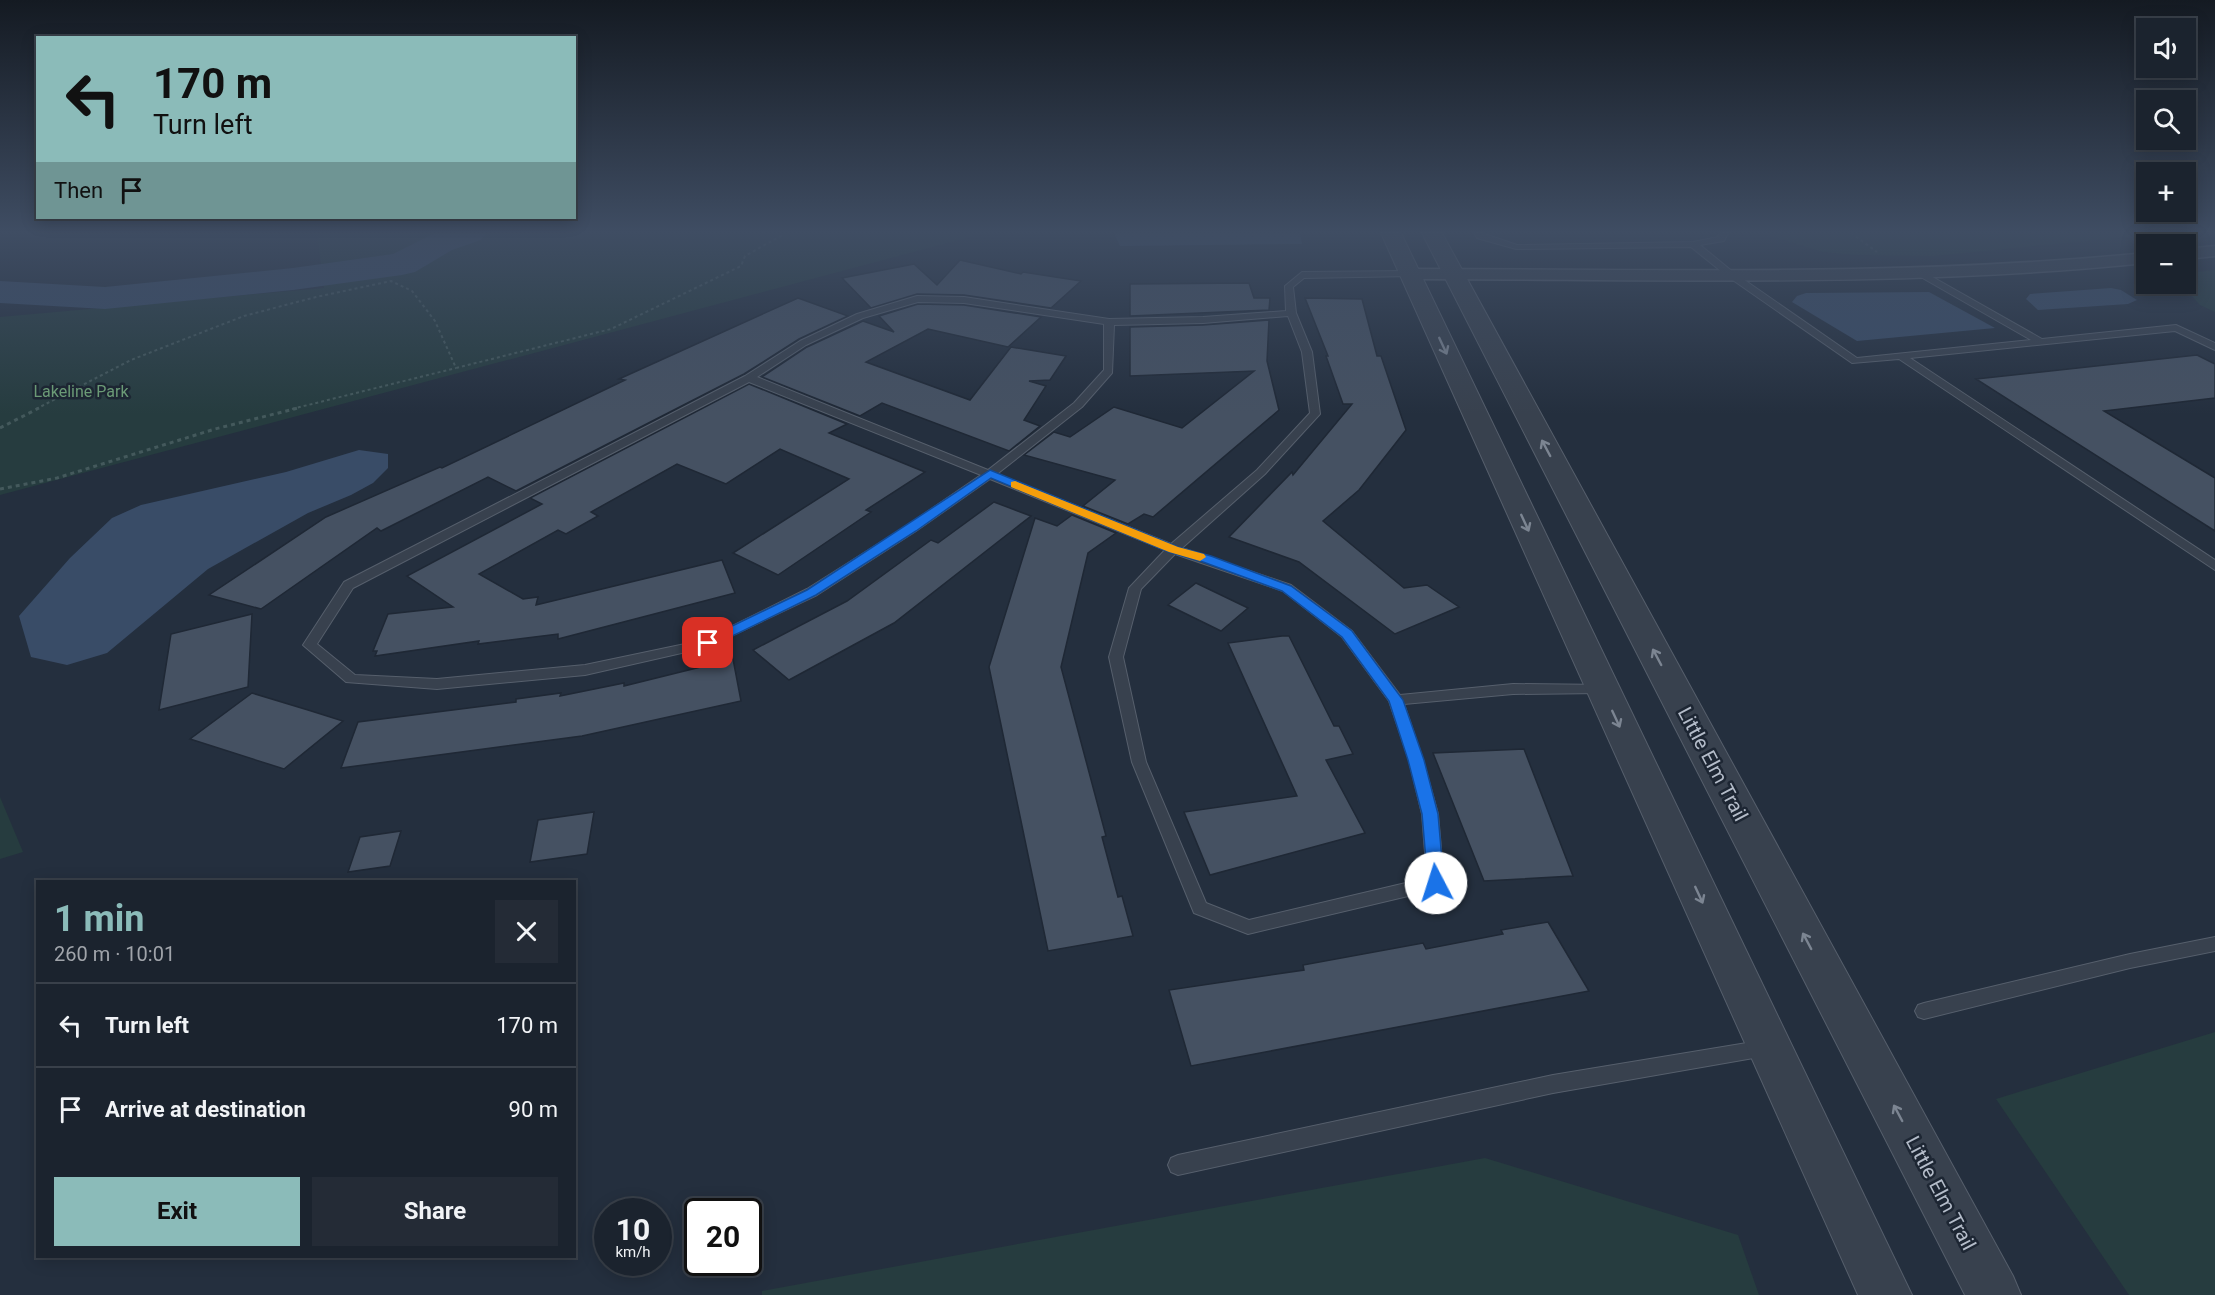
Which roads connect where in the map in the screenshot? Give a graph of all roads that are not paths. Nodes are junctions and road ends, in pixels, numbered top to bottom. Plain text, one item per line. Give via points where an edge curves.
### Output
1 (1290, 293) edge
2 (1419, 293) edge
3 (1464, 293) edge
4 (1758, 293) edge
5 (1956, 293) edge
6 (1291, 313) junction
7 (1109, 322) junction
8 (2041, 342) junction
9 (2215, 347) edge
10 (1902, 357) junction
11 (749, 378) junction
12 (990, 474) junction
13 (1173, 549) junction
14 (2215, 566) edge
15 (1601, 688) junction
16 (1395, 700) junction
17 (2215, 944) edge
18 (1924, 1011) dead end
19 (1770, 1047) junction
20 (1178, 1165) dead end
21 (1885, 1295) edge
22 (1995, 1295) edge

1 - 6 lane
2 -> 15 street
22 -> 3 street, Little Elm Trail
4 - 10 lane via 1855,361
5 - 8 lane
6 - 7 lane
6 - 13 lane via 1307,352 1315,414 1261,472
7 - 11 lane via 964,300 916,299 860,316 803,343
7 - 12 lane via 1108,371 1078,405
8 - 9 lane via 2176,327
8 - 10 lane
10 - 14 lane
11 - 12 lane
11 - 12 lane via 348,585 310,645 351,679 437,684 585,670 708,643 812,592
12 - 13 lane
13 - 16 lane via 1287,588 1347,634
13 - 16 lane via 1136,588 1116,657 1139,762 1200,908 1248,927 1436,883 1430,814
15 - 16 lane via 1513,688
15 -> 19 street
17 - 18 lane
19 - 20 lane via 1553,1084
19 - 21 street

